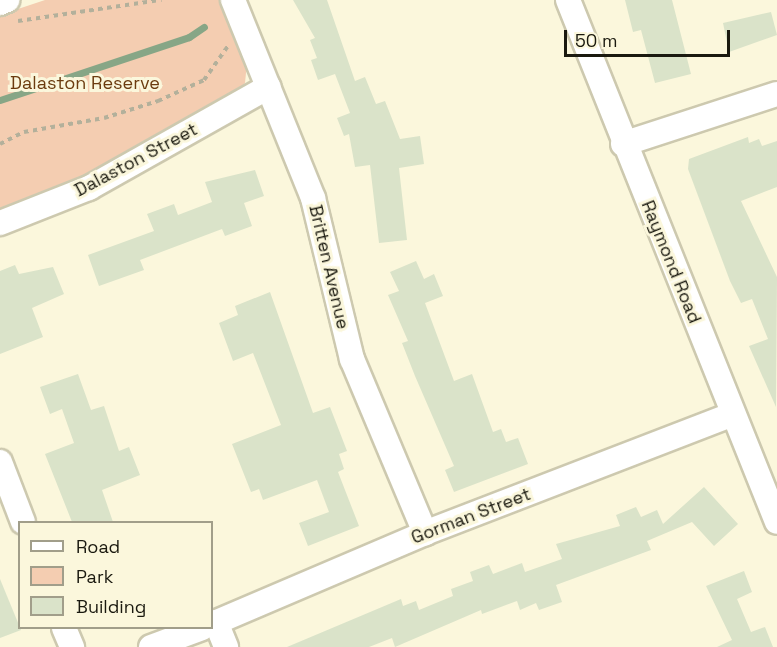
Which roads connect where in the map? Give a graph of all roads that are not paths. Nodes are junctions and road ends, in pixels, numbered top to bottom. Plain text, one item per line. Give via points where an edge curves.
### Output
1 (568, 0) edge
2 (236, 9) edge
3 (268, 87) junction
4 (777, 94) edge
5 (623, 144) junction
6 (0, 223) edge
7 (733, 414) junction
8 (0, 462) edge
9 (23, 521) edge
10 (777, 522) edge
11 (425, 533) junction
12 (213, 623) edge
13 (213, 628) edge
14 (65, 629) edge
15 (197, 629) edge
16 (72, 647) edge
17 (151, 647) edge
18 (226, 647) edge

1 - 5 street, Raymond Road
2 - 3 street, Britten Avenue
3 - 6 street, Dalaston Street via 89,188
3 - 11 street, Britten Avenue via 320,221 333,300 352,359
4 - 5 street
5 - 7 street, Raymond Road
7 - 10 street, Raymond Road
7 - 11 street, Gorman Street
8 - 9 street
11 - 12 street, Gorman Street
13 - 18 street
14 - 16 street
15 - 17 street, Gorman Street

